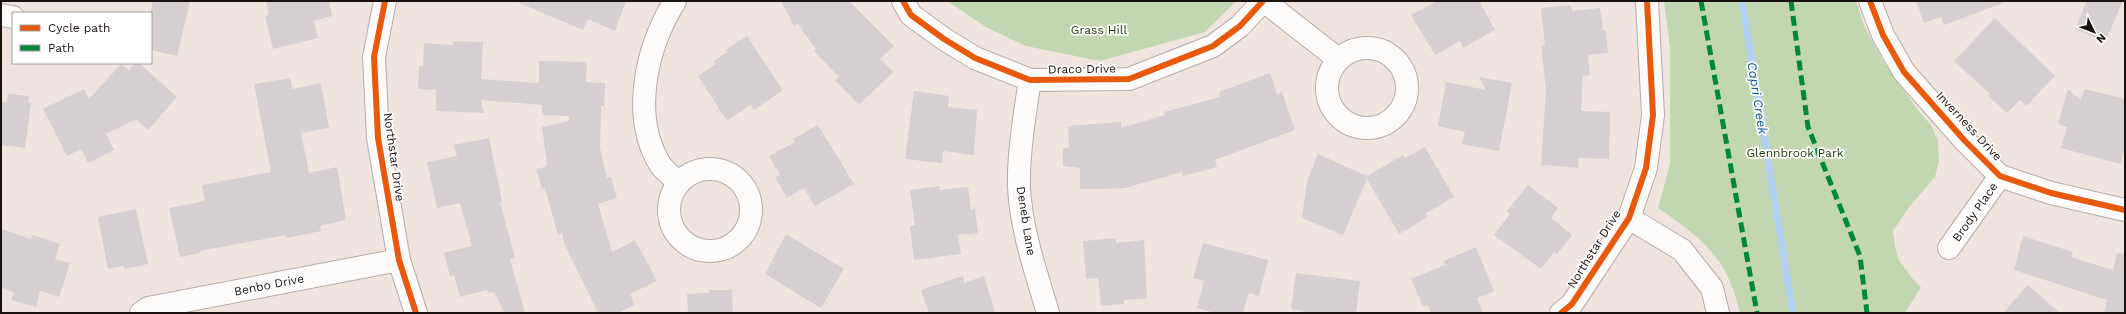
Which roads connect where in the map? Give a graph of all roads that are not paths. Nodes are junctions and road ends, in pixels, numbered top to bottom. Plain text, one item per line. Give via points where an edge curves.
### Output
1 (385, 1) edge
2 (675, 1) edge
3 (903, 1) edge
4 (1264, 1) edge
5 (1647, 1) edge
6 (1870, 1) edge
7 (1, 15) edge
8 (12, 17) edge
9 (1338, 60) dead end
10 (1030, 80) junction
11 (2000, 176) junction
12 (679, 183) dead end
13 (2125, 210) edge
14 (1629, 218) junction
15 (1949, 248) dead end
16 (399, 260) junction
17 (141, 313) edge
18 (416, 313) edge
19 (1048, 313) edge
20 (1561, 313) edge
21 (1718, 313) edge

1 - 16 street, Northstar Drive via 374,57 376,116
2 - 12 street via 664,19 644,81 646,132 662,167
3 - 10 street, Draco Drive via 911,15 944,39 975,58
4 - 9 street
4 - 10 street, Draco Drive via 1240,26 1213,46 1129,79
5 - 14 street, Northstar Drive via 1653,115 1646,168
6 - 11 street, Inverness Drive via 1883,35 1904,72
7 - 8 street
10 - 19 street, Deneb Lane via 1025,111 1020,187 1029,250
11 - 13 street, Inverness Drive via 2051,193
11 - 15 street, Brody Place
14 - 20 street, Northstar Drive via 1572,304
14 - 21 street via 1682,250 1712,288
16 - 17 street, Benbo Drive via 148,308
16 - 18 street, Northstar Drive

